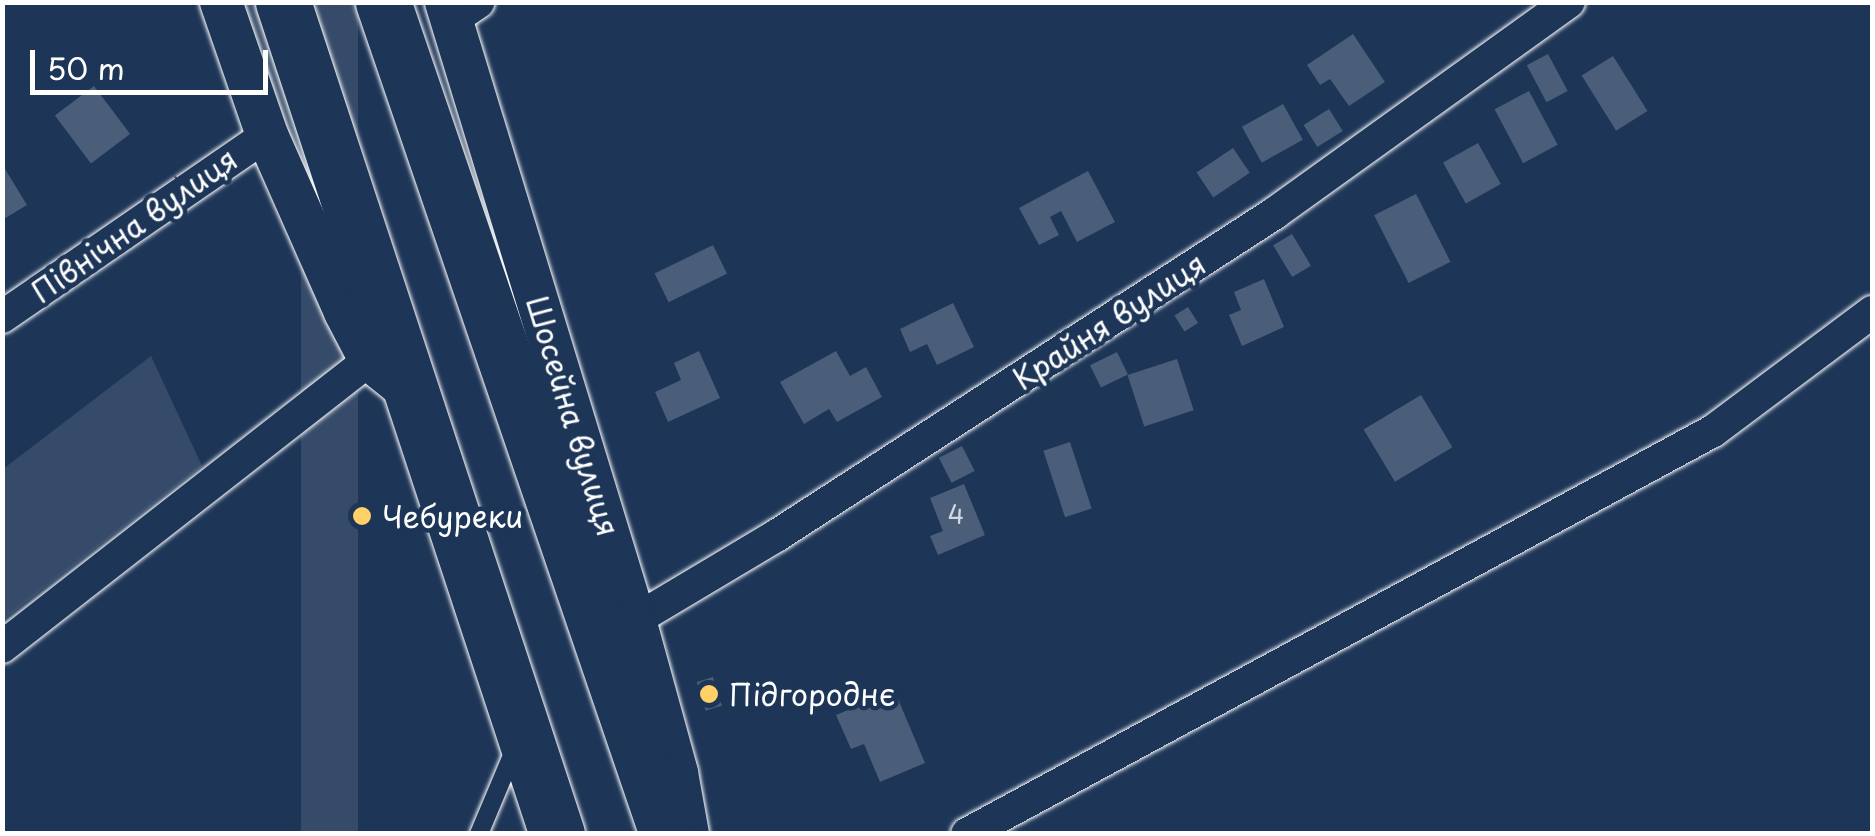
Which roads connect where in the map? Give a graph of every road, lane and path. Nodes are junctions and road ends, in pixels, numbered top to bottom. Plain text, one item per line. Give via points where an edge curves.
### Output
1 (221, 2) edge
2 (283, 2) edge
3 (383, 2) edge
4 (1569, 2) edge
5 (459, 8) edge
6 (267, 136) junction
7 (1872, 312) edge
8 (2, 317) edge
9 (370, 360) junction
10 (416, 398) junction
11 (635, 620) junction
12 (2, 647) edge
13 (522, 732) junction
14 (479, 834) edge
15 (557, 834) edge
16 (666, 834) edge
17 (688, 834) edge
18 (966, 834) edge

1 - 6 street
2 - 10 highway
3 - 16 highway
4 - 11 street, Крайня вулиця via 1258,224
5 - 11 street, Шосейна вулиця
6 - 8 street, Північна вулиця
6 - 9 street
7 - 18 street via 1712,431
9 - 10 street
9 - 12 street
10 - 13 highway
11 - 17 street, Шосейна вулиця
13 - 14 lane
13 - 15 highway

